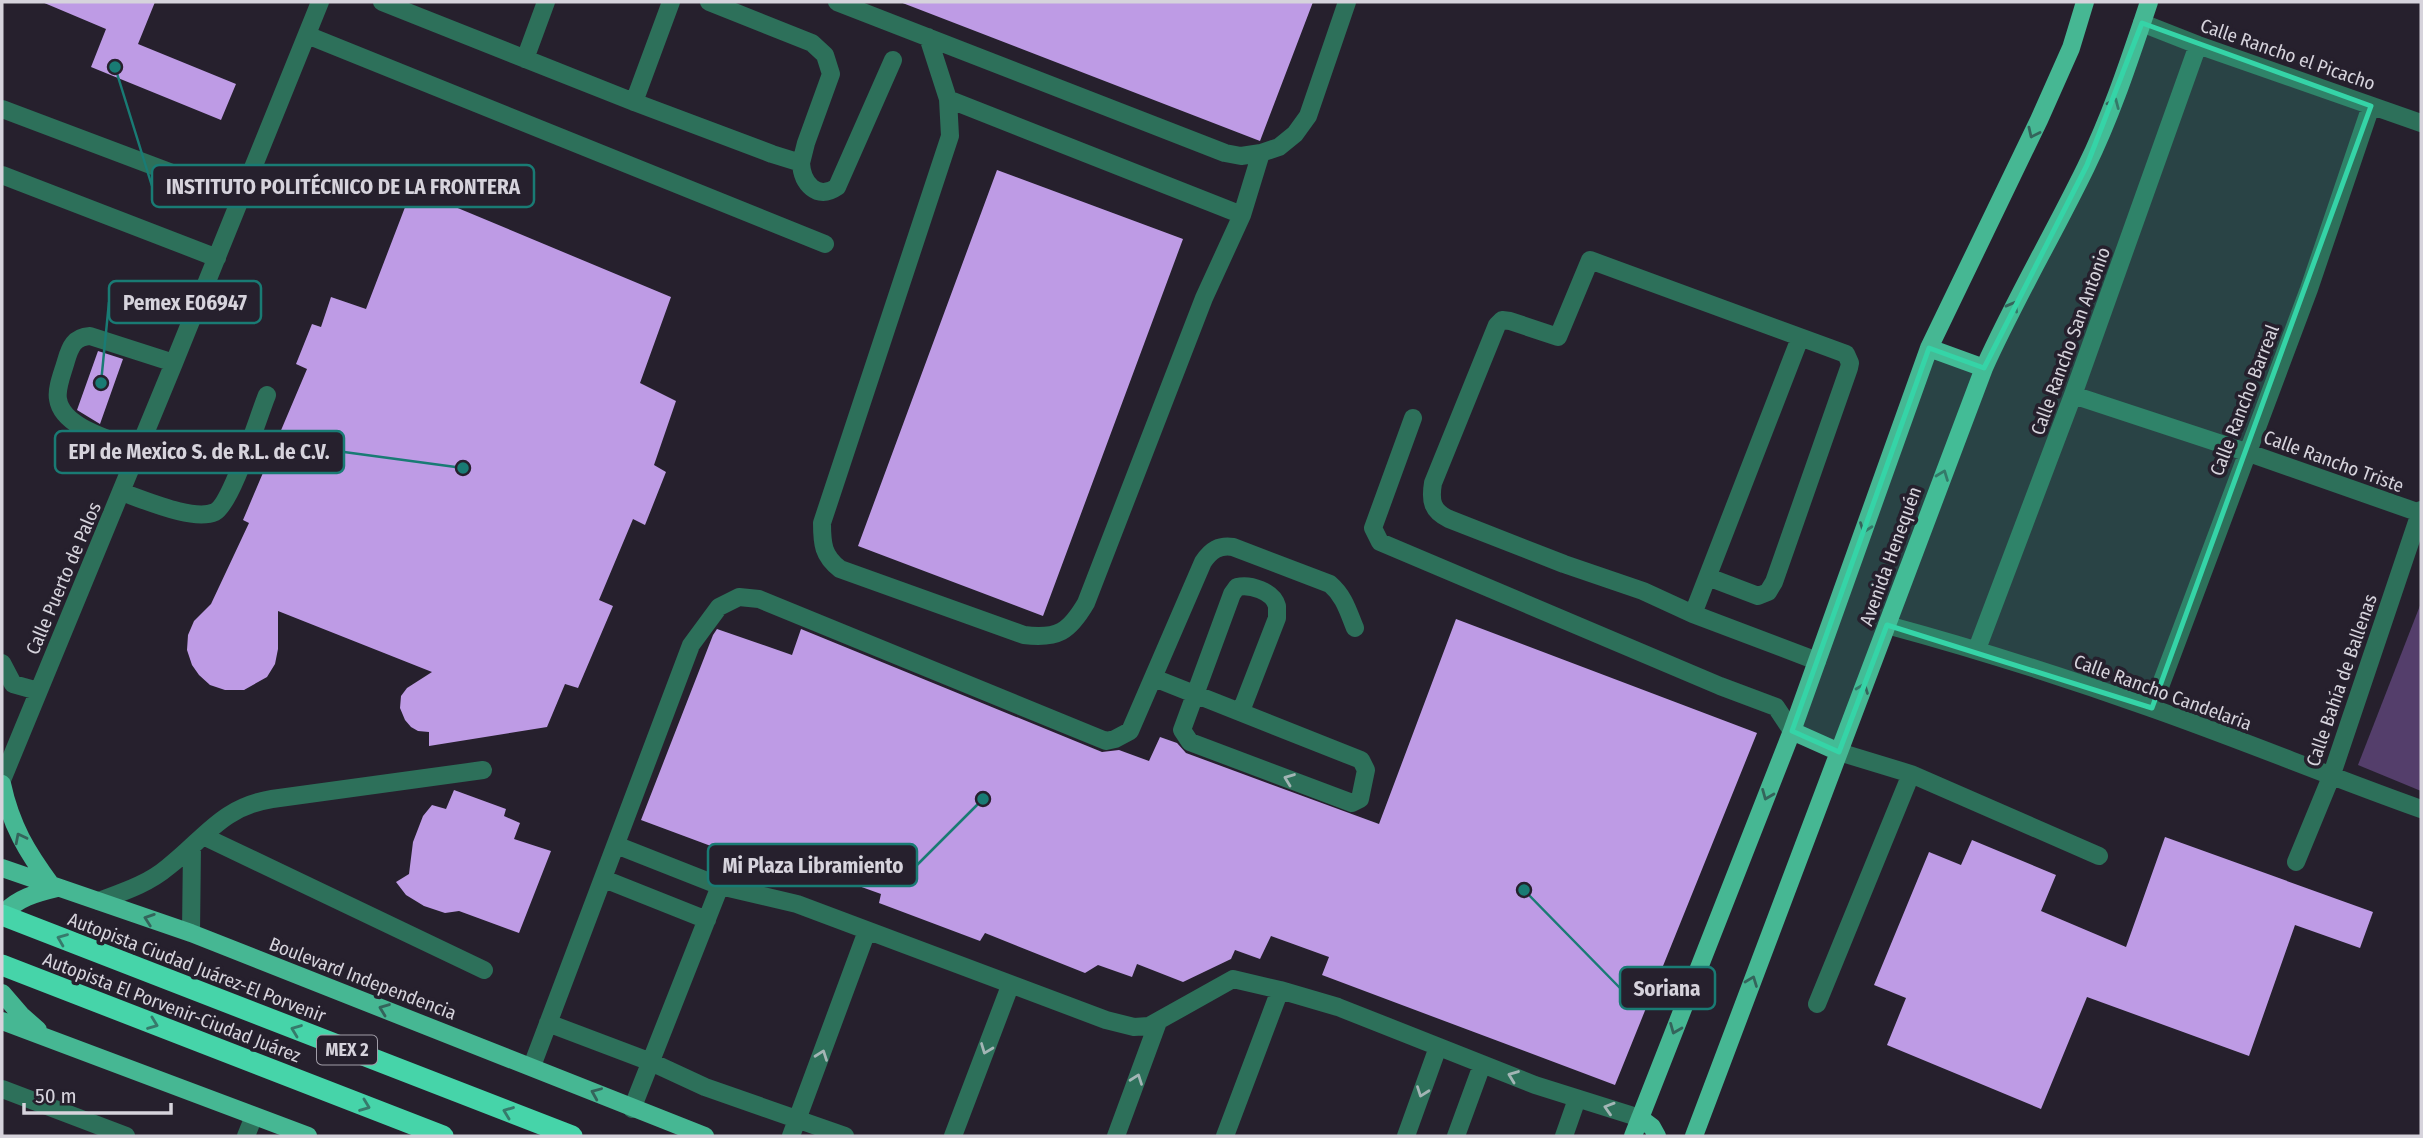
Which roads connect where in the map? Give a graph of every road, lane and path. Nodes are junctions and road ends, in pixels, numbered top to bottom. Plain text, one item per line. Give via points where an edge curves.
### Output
1 (320, 2) edge
2 (382, 2) edge
3 (546, 2) edge
4 (671, 2) edge
5 (709, 2) edge
6 (837, 2) edge
7 (1347, 2) edge
8 (2085, 2) edge
9 (2149, 2) edge
10 (2142, 23) junction
11 (307, 35) junction
12 (928, 37) junction
13 (2198, 45) junction
14 (525, 59) junction
15 (893, 60) dead end
16 (948, 99) junction
17 (634, 102) junction
18 (2371, 106) junction
19 (2, 109) edge
20 (2421, 123) edge
21 (1262, 153) junction
22 (802, 163) junction
23 (2, 175) edge
24 (241, 199) junction
25 (1242, 215) junction
26 (825, 244) dead end
27 (217, 258) junction
28 (1800, 338) junction
29 (1929, 348) junction
30 (174, 363) junction
31 (1984, 368) junction
32 (267, 395) dead end
33 (2073, 395) junction
34 (1413, 418) dead end
35 (138, 450) junction
36 (2246, 452) junction
37 (121, 492) junction
38 (2421, 512) edge
39 (1708, 577) junction
40 (1693, 614) junction
41 (1887, 625) junction
42 (1355, 628) dead end
43 (1977, 649) junction
44 (1817, 661) junction
45 (2, 663) edge
46 (1154, 678) junction
47 (8, 687) edge
48 (38, 691) junction
49 (1196, 694) junction
50 (2152, 708) junction
51 (1241, 711) junction
52 (1792, 731) junction
53 (1839, 752) junction
54 (483, 770) dead end
55 (1911, 774) junction
56 (2331, 777) junction
57 (2, 779) edge
58 (2421, 809) edge
59 (197, 841) junction
60 (616, 845) junction
61 (2099, 856) dead end
62 (2296, 862) dead end
63 (2, 868) edge
64 (604, 879) junction
65 (720, 886) junction
66 (55, 887) junction
67 (99, 901) junction
68 (2, 915) edge
69 (707, 920) junction
70 (867, 931) junction
71 (191, 933) junction
72 (2, 965) edge
73 (484, 970) dead end
74 (1010, 986) junction
75 (1280, 990) junction
76 (2, 993) edge
77 (1817, 1004) dead end
78 (2, 1021) edge
79 (1158, 1022) junction
80 (548, 1023) junction
81 (47, 1038) junction
82 (1438, 1047) junction
83 (651, 1062) junction
84 (1482, 1065) junction
85 (532, 1066) junction
86 (2, 1089) edge
87 (1577, 1099) junction
88 (632, 1109) junction
89 (254, 1116) junction
90 (1640, 1118) junction
91 (798, 1119) junction
92 (126, 1136) edge
93 (246, 1136) edge
94 (308, 1136) edge
95 (443, 1136) edge
96 (572, 1136) edge
97 (705, 1136) edge
98 (791, 1136) edge
99 (845, 1136) edge
100 (953, 1136) edge
101 (1116, 1136) edge
102 (1225, 1136) edge
103 (1406, 1136) edge
104 (1456, 1136) edge
105 (1564, 1136) edge
106 (1633, 1136) edge
107 (1657, 1136) edge
108 (1694, 1136) edge

1 - 11 street, Calle Puerto de Palos
2 - 14 street
3 - 14 street
4 - 17 street
5 - 22 street via 812,43 825,55 831,74
6 - 12 street
7 - 21 street via 1308,116 1279,147
8 -> 29 main road, Avenida Henequén via 2045,108
9 - 10 main road, Avenida Henequén
10 - 13 street, Calle Rancho el Picacho
31 -> 10 main road, Avenida Henequén via 2087,165
11 - 24 street, Calle Puerto de Palos
11 - 26 street
12 - 16 street
12 - 21 street via 1225,153
13 - 18 street, Calle Rancho el Picacho
13 - 33 street, Calle Rancho San Antonio
14 - 17 street
15 - 22 street via 836,187 824,193 816,191 803,176
16 - 25 street
16 - 25 street via 950,136 822,523 824,551 840,569 1024,635 1056,635 1068,629 1086,603 1204,298
17 - 22 street
18 - 20 street, Calle Rancho el Picacho
18 - 36 street, Calle Rancho Barreal via 2309,289
19 - 24 street
21 - 25 street
23 - 27 street
24 - 27 street, Calle Puerto de Palos
27 - 30 street, Calle Puerto de Palos
28 - 39 street
28 - 39 street via 1846,354 1850,363 1774,582 1768,592 1758,596
28 - 40 street via 1590,260 1559,337 1510,321 1497,325 1433,483 1431,498 1438,514
29 - 31 main road
29 -> 44 main road, Avenida Henequén
30 - 35 street, Calle Puerto de Palos
30 - 35 street via 90,336 70,346 57,396 63,412 73,423
41 -> 31 main road, Avenida Henequén
32 - 37 street via 229,497 215,512 176,512
33 - 36 street, Calle Rancho Triste
33 - 43 street, Calle Rancho San Antonio
34 - 52 street via 1373,528 1380,542 1776,707
35 - 37 street, Calle Puerto de Palos
36 - 38 street, Calle Rancho Triste
36 - 50 street, Calle Rancho Barreal
37 - 48 street, Calle Puerto de Palos
38 - 56 street, Calle Bahía de Ballenas
39 - 40 street
40 - 44 street
41 - 43 street, Calle Rancho Candelaria
53 -> 41 main road, Avenida Henequén
42 - 46 street via 1339,591 1330,584 1223,546 1203,562
43 - 50 street, Calle Rancho Candelaria
44 - 52 main road, Avenida Henequén
45 - 47 street
46 - 49 street
46 - 60 street via 1130,731 1105,741 759,600 738,597 719,607 691,645
47 - 48 street
48 - 57 street, Calle Puerto de Palos
49 - 51 street
49 - 51 street via 1232,594 1247,585 1272,596 1278,606
51 -> 49 street via 1361,760 1367,770 1362,796 1352,803 1190,742 1182,730
50 - 56 street, Calle Rancho Candelaria
52 - 53 main road
52 -> 90 main road, Avenida Henequén
53 - 55 street
108 -> 53 main road, Avenida Henequén
54 - 59 street via 259,802 233,811
55 - 61 street
55 - 77 street
56 - 58 street, Calle Rancho Candelaria
56 - 62 street, Calle Bahía de Ballenas
66 -> 57 main road via 17,834
59 - 67 street via 158,875
59 - 71 street
59 - 73 street
60 - 64 street
60 - 65 street
63 - 66 main road, Boulevard Independencia / MEX 2
64 - 69 street
64 - 80 street
65 - 69 street
65 - 70 street via 797,904
66 - 67 main road, Boulevard Independencia / MEX 2
66 - 68 main road via 12,904
71 -> 67 main road, Boulevard Independencia / MEX 2
96 -> 68 highway, Autopista Ciudad Juárez-El Porvenir / MEX 2
69 - 83 street
70 - 74 street
91 -> 70 street
85 -> 71 main road, Boulevard Independencia / MEX 2
72 -> 95 highway, Autopista El Porvenir-Ciudad Juárez / MEX 2
74 - 79 street via 1134,1027
74 -> 100 street
75 - 79 street via 1233,979
75 - 82 street via 1338,1007
75 - 102 street
76 - 81 main road
78 - 81 main road
101 -> 79 street
80 - 83 street
80 - 85 street
81 - 89 main road
82 - 84 street
82 -> 103 street
83 - 88 street
83 - 91 street via 705,1087
87 -> 84 street
84 - 104 street
88 -> 85 main road, Boulevard Independencia / MEX 2
86 - 92 street
90 -> 87 street
87 - 105 street
88 - 97 main road, Boulevard Independencia / MEX 2
89 - 93 street
89 - 94 main road
90 - 106 main road, Avenida Henequén
90 - 107 main road
91 - 98 street
91 - 99 street

